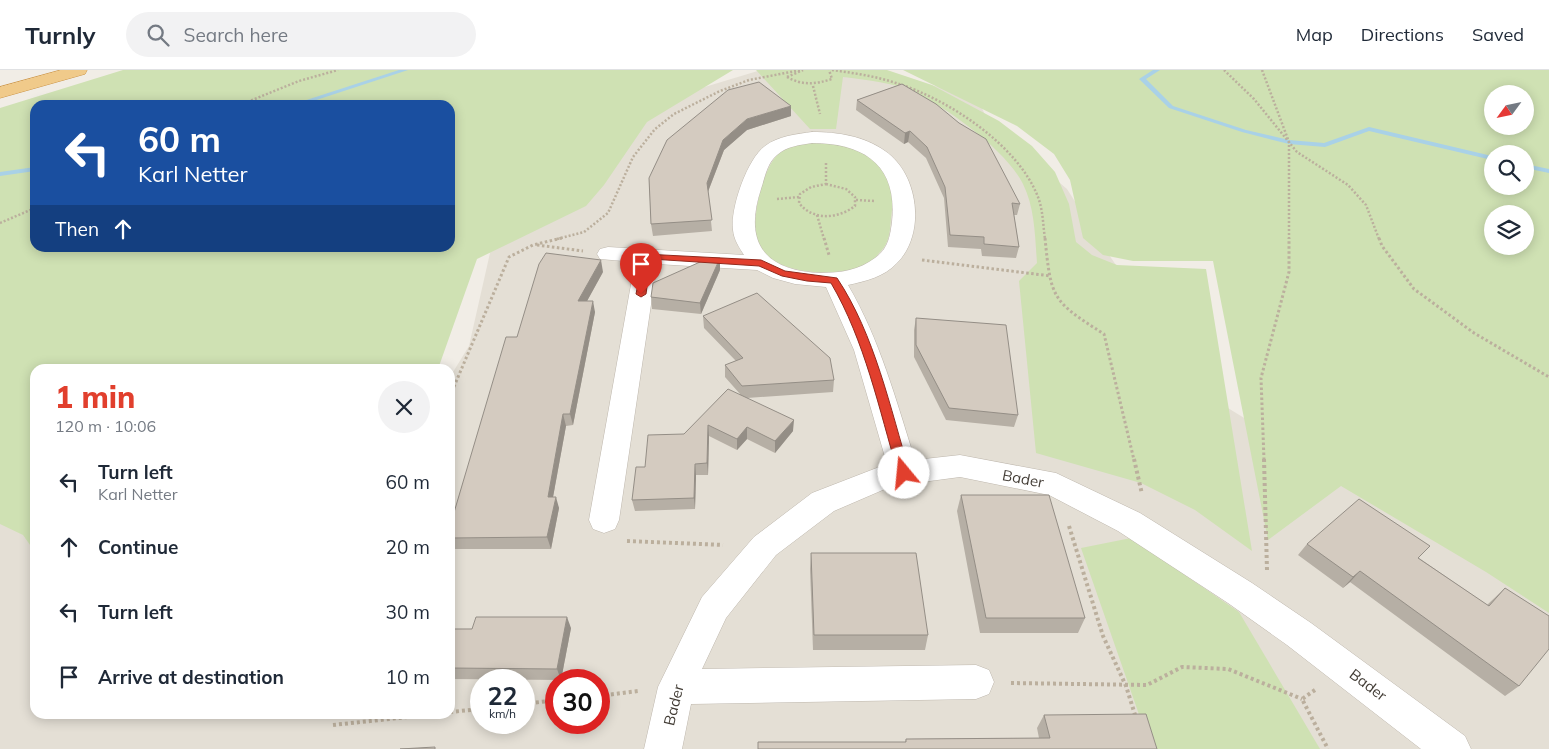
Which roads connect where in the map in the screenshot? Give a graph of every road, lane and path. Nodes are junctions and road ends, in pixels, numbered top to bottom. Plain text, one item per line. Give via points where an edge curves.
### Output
1 (79, 70) edge
2 (338, 70) edge
3 (802, 70) edge
4 (831, 70) edge
5 (1224, 70) edge
6 (1262, 70) edge
7 (813, 86) junction
8 (0, 94) edge
9 (252, 100) edge
10 (825, 136) junction
11 (1289, 142) junction
12 (30, 210) edge
13 (817, 215) junction
14 (0, 222) edge
15 (533, 245) junction
16 (608, 254) joint
17 (647, 256) junction
18 (890, 256) junction
19 (761, 263) junction
20 (1051, 276) junction
21 (834, 280) junction
22 (1549, 377) edge
23 (455, 384) edge
24 (904, 473) junction
25 (1056, 485) junction
26 (604, 520) joint
27 (1151, 536) junction
28 (765, 546) junction
29 (1269, 613) junction
30 (1344, 667) junction
31 (976, 682) joint
32 (1126, 686) junction
33 (676, 687) junction
34 (1302, 699) junction
35 (470, 710) edge
36 (455, 712) edge
37 (389, 719) edge
38 (1138, 722) edge
39 (333, 725) dead end
40 (663, 749) edge
41 (1328, 749) edge
42 (1452, 749) edge

1 - 8 highway
2 - 9 path via 299,81
3 - 7 path via 787,77
3 - 15 path via 749,80 674,114 655,129 633,157 608,213 584,232
4 - 7 path via 832,79
4 - 20 path via 907,86 963,116 995,140 1027,175 1039,199
5 - 11 path via 1254,99
6 - 11 path
7 - 10 path
10 - 18 street via 862,144 892,166 904,202 899,246
10 - 19 street via 789,142 772,149 761,160 745,205 743,228 748,247
11 - 22 path via 1297,152 1348,185 1366,205 1382,246 1414,289 1474,333
11 - 29 path via 1289,272 1261,378
12 - 14 path
13 - 13 path via 803,209 799,203 800,194 811,187 837,186 851,191 855,197 855,206 844,214
13 - 21 path
15 - 16 path
15 - 23 path via 509,257
16 - 17 street
17 - 19 street
17 - 26 street
18 - 20 path
18 - 21 street via 878,268
19 - 21 street via 782,273
20 - 27 path via 1058,299 1104,334
21 - 24 street via 860,329
24 - 25 street, Bader via 960,466
24 - 28 street, Bader via 888,475 823,502
25 - 27 street, Bader
25 - 32 path via 1103,636
26 - 28 path via 600,540
27 - 29 street, Bader
28 - 33 street, Bader via 714,608
29 - 30 street, Bader
30 - 34 path
30 - 42 street, Bader
31 - 32 path
31 - 33 street
32 - 34 path via 1147,685 1182,667 1228,669
32 - 38 path
33 - 40 street, Bader
34 - 41 path
35 - 36 path
37 - 39 path

